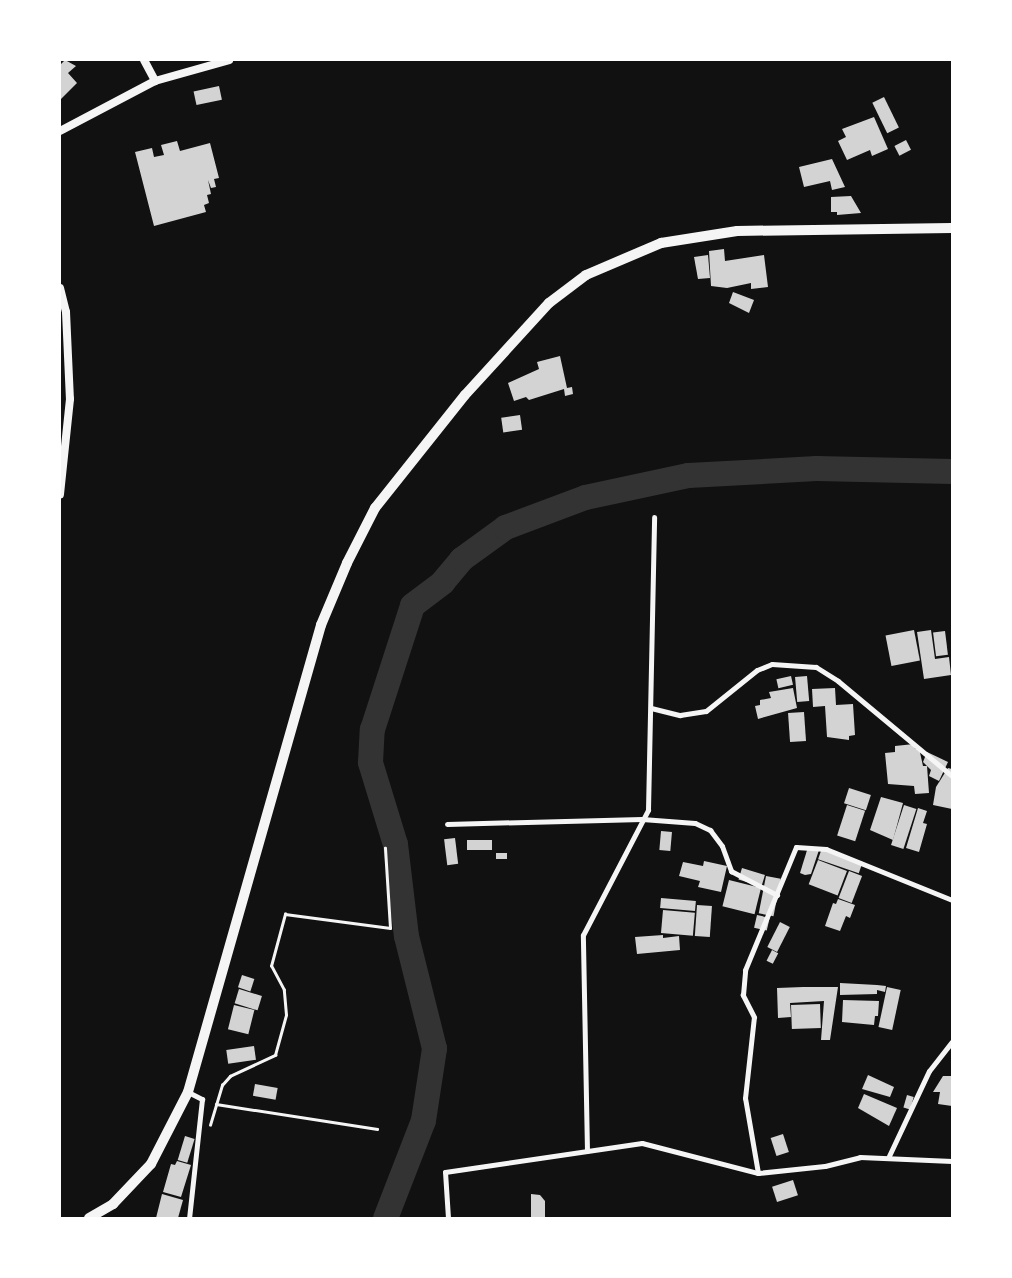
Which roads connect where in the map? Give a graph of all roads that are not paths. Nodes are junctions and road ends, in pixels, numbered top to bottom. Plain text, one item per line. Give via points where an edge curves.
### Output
1 (144, 60) edge
2 (229, 60) edge
3 (155, 81) junction
4 (60, 131) edge
5 (952, 228) edge
6 (60, 288) edge
7 (60, 494) edge
8 (654, 517) dead end
9 (650, 708) junction
10 (952, 776) edge
11 (642, 819) junction
12 (447, 824) dead end
13 (776, 896) junction
14 (952, 900) edge
15 (952, 1042) edge
16 (188, 1092) junction
17 (587, 1151) junction
18 (888, 1158) junction
19 (952, 1161) edge
20 (758, 1173) junction
21 (89, 1218) edge
22 (189, 1218) edge
23 (448, 1218) edge

1 - 3 street
2 - 3 street
3 - 4 street
5 - 16 main road via 737,231 661,243 586,275 549,302 466,395 376,508 347,563 321,625
6 - 7 street via 66,312 70,399
8 - 9 street
9 - 10 street via 680,715 706,711 757,670 772,664 816,668 838,681
9 - 11 street via 648,810
11 - 12 street
11 - 13 street via 694,823 710,830 722,846 731,871
11 - 17 street via 583,935
13 - 14 street via 796,847 826,849
13 - 20 street via 745,970 743,995 754,1017 745,1098
15 - 18 street via 929,1071
16 - 21 main road via 151,1164 113,1204
16 - 22 street via 202,1100
17 - 20 street via 642,1143
17 - 23 street via 444,1172
18 - 19 street
18 - 20 street via 860,1157 825,1166

